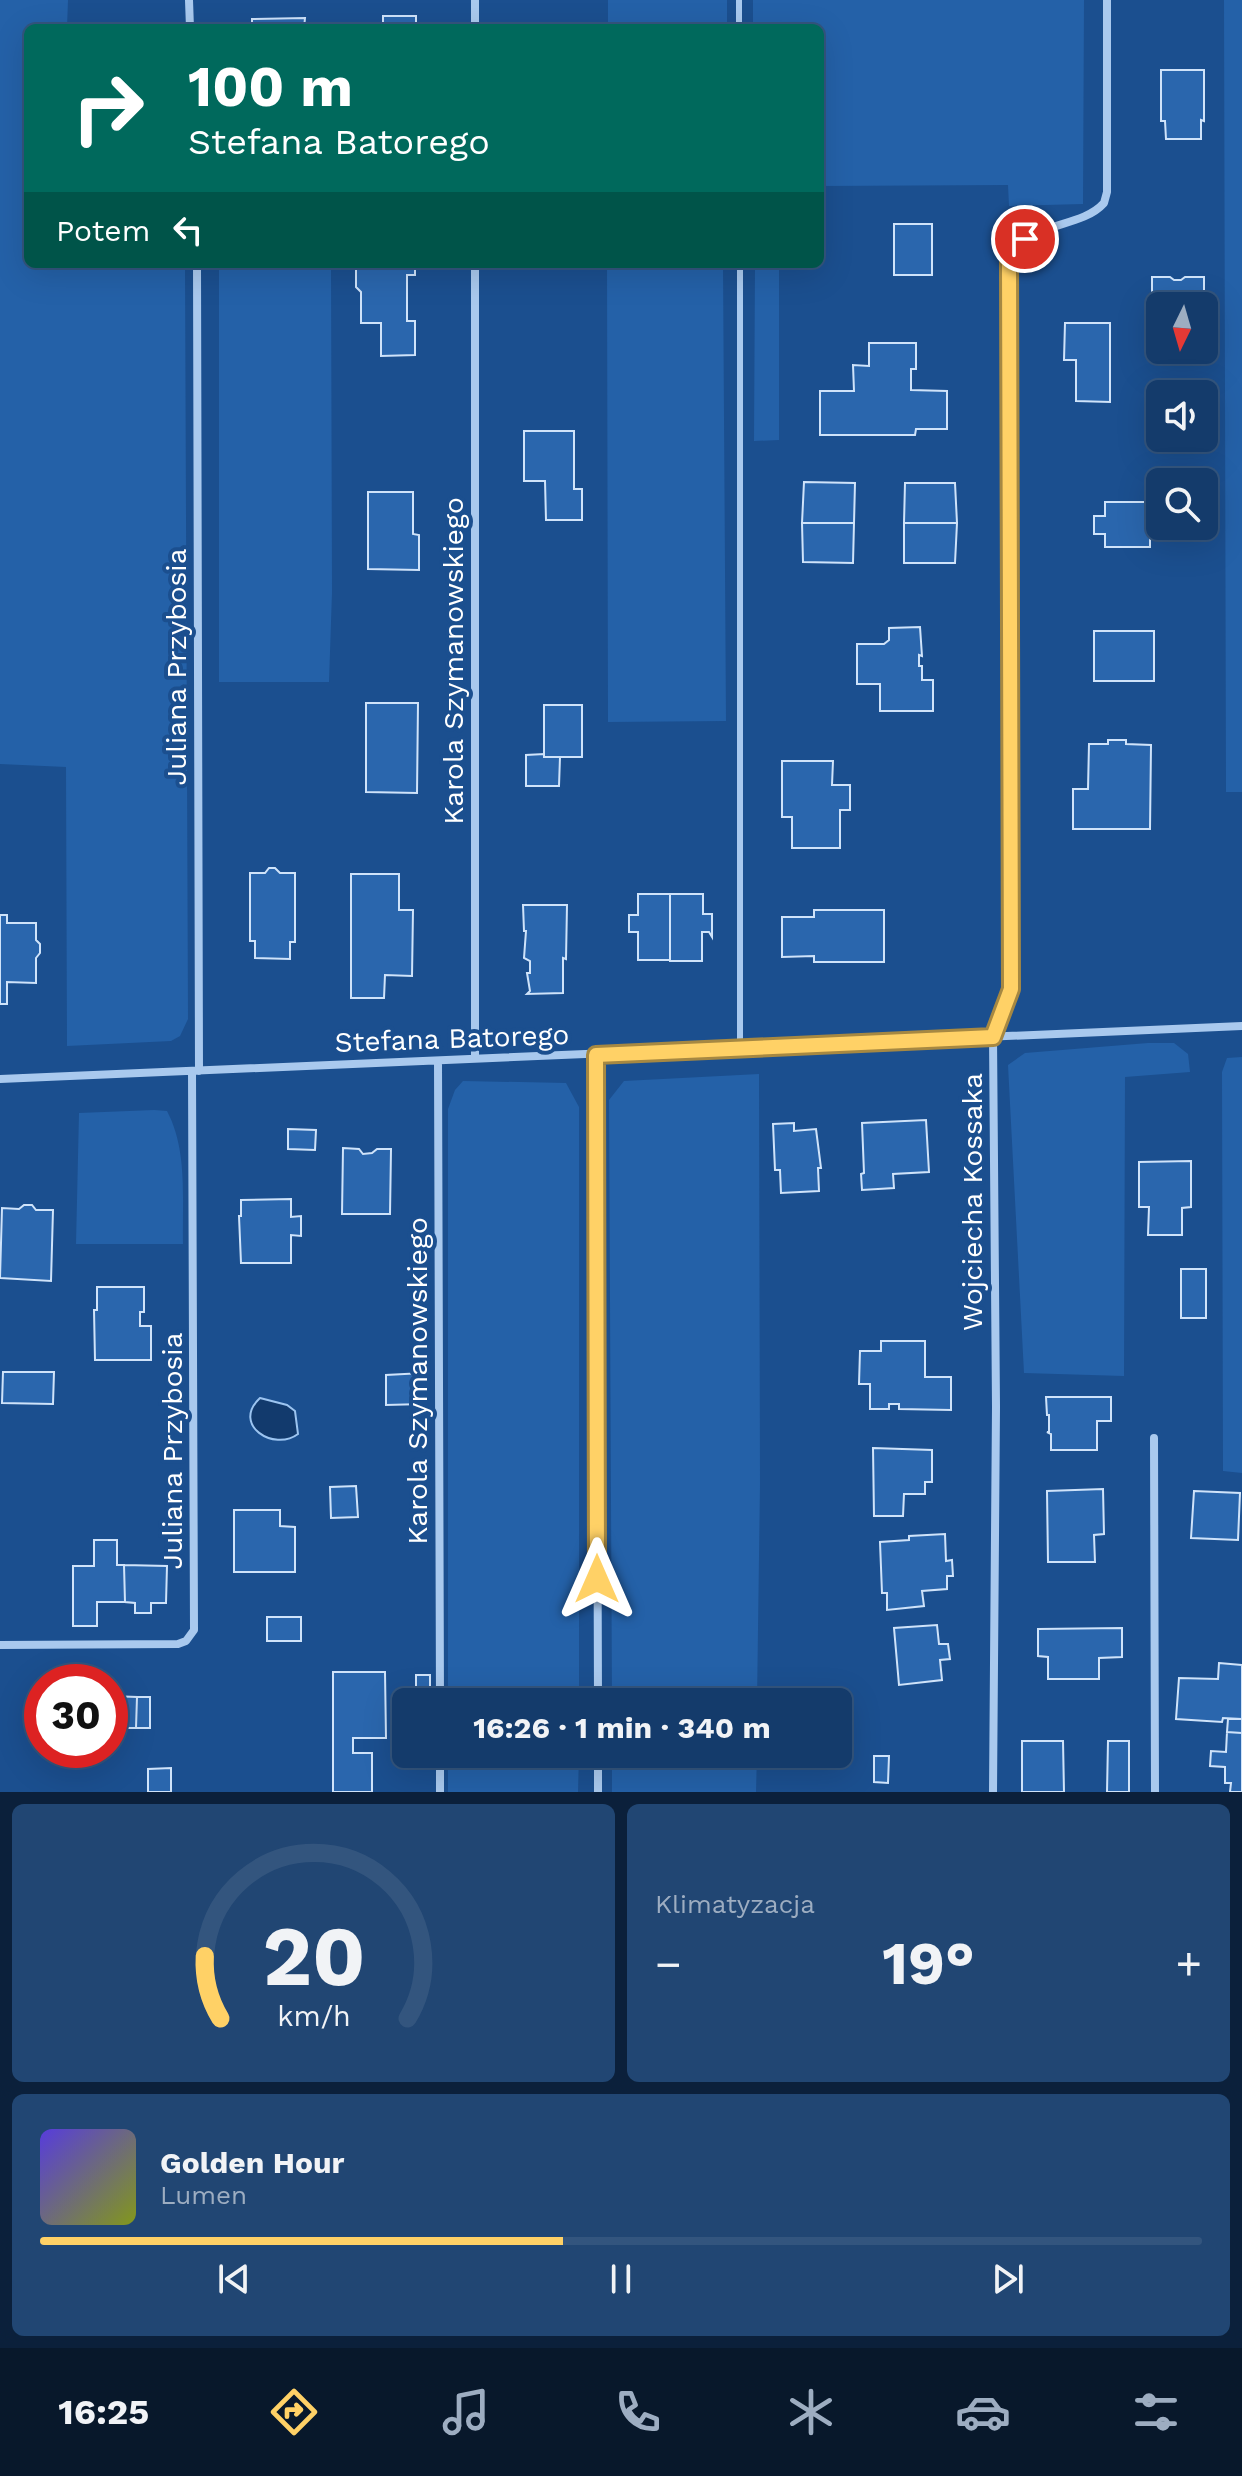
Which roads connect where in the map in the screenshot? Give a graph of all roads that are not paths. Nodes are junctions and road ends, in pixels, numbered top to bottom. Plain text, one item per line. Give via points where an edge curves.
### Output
1 (189, 0) edge
2 (475, 0) edge
3 (739, 0) edge
4 (1107, 0) edge
5 (190, 24) edge
6 (475, 24) edge
7 (739, 24) edge
8 (197, 268) edge
9 (475, 268) edge
10 (740, 268) edge
11 (1242, 1026) edge
12 (993, 1037) junction
13 (740, 1049) junction
14 (596, 1055) junction
15 (475, 1058) junction
16 (438, 1061) junction
17 (196, 1071) junction
18 (0, 1079) edge
19 (1154, 1438) dead end
20 (0, 1645) edge
21 (440, 1688) edge
22 (598, 1688) edge
23 (440, 1768) edge
24 (598, 1768) edge
25 (440, 1792) edge
26 (598, 1792) edge
27 (993, 1792) edge
28 (1155, 1792) edge

1 - 5 street
2 - 6 street
3 - 7 lane
4 - 12 street, Wojciecha Kossaka via 1104,203 1025,239 1009,262 1011,989
8 - 17 street, Juliana Przybosia
9 - 15 street, Karola Szymanowskiego
10 - 13 lane
11 - 12 street, Stefana Batorego
12 - 13 street, Stefana Batorego
12 - 27 street, Wojciecha Kossaka
13 - 14 street, Stefana Batorego
14 - 15 street, Stefana Batorego
14 - 22 street
15 - 16 street, Stefana Batorego
16 - 17 street, Stefana Batorego
16 - 21 street, Karola Szymanowskiego
17 - 18 street, Stefana Batorego
17 - 20 street, Juliana Przybosia via 194,1630 178,1644
19 - 28 street
23 - 25 street
24 - 26 street

